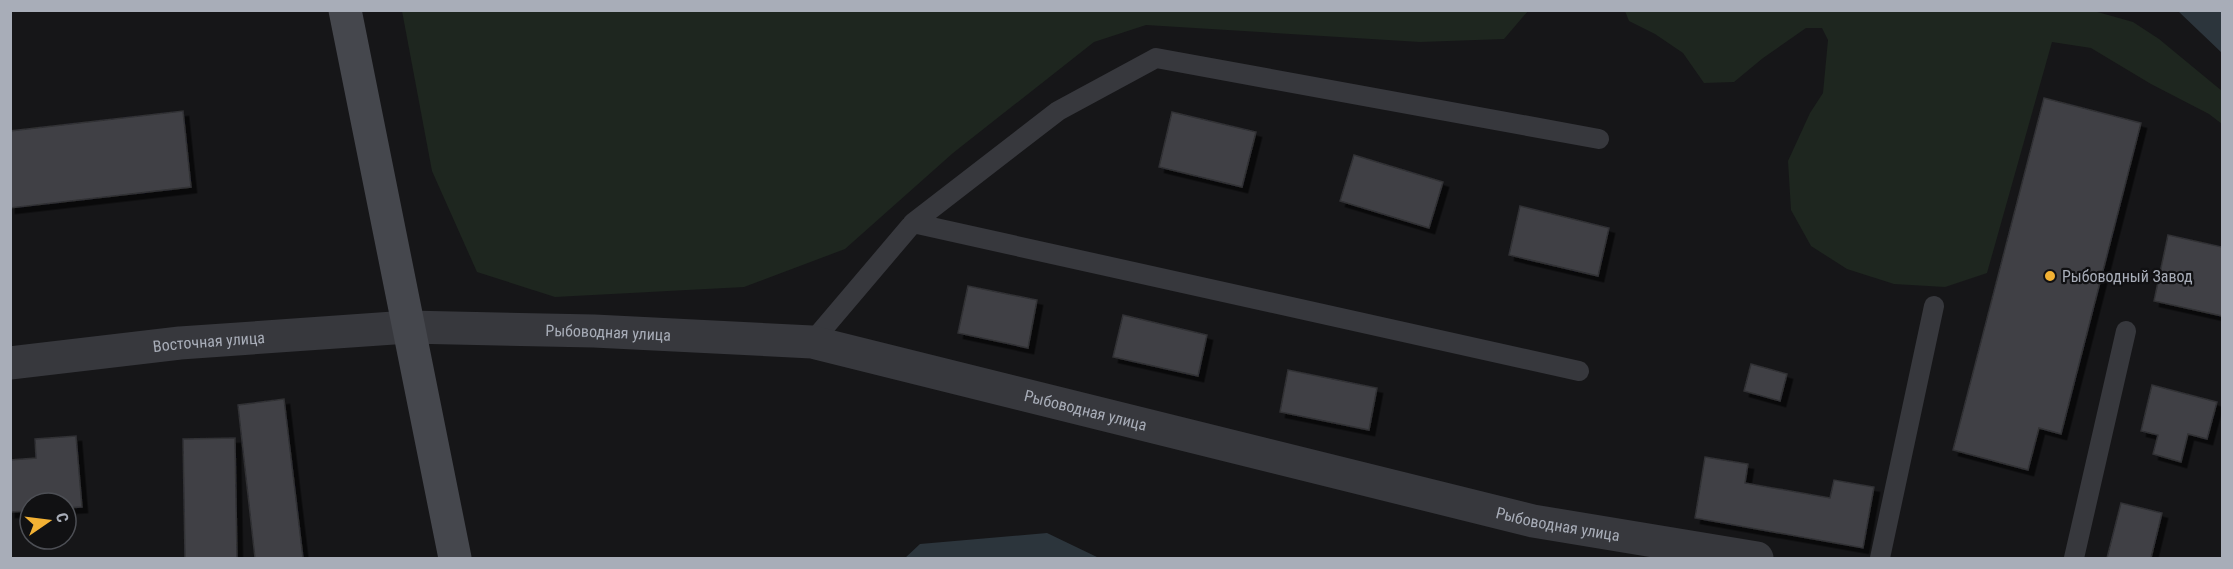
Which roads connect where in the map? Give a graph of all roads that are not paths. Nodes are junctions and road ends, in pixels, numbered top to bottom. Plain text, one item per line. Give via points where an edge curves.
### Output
1 (346, 14) edge
2 (1599, 139) dead end
3 (913, 223) junction
4 (1934, 306) dead end
5 (408, 327) junction
6 (2126, 331) dead end
7 (812, 342) junction
8 (10, 363) edge
9 (1579, 371) dead end
10 (456, 558) edge
11 (1757, 558) edge
12 (1880, 558) edge
13 (2074, 558) edge

1 - 5 main road
2 - 3 lane via 1156,58 1058,111
3 - 7 lane
3 - 9 lane
4 - 12 lane
5 - 7 street, Рыбоводная улица
5 - 8 street, Восточная улица via 180,343
5 - 10 main road
6 - 13 lane
7 - 11 street, Рыбоводная улица via 1533,521

